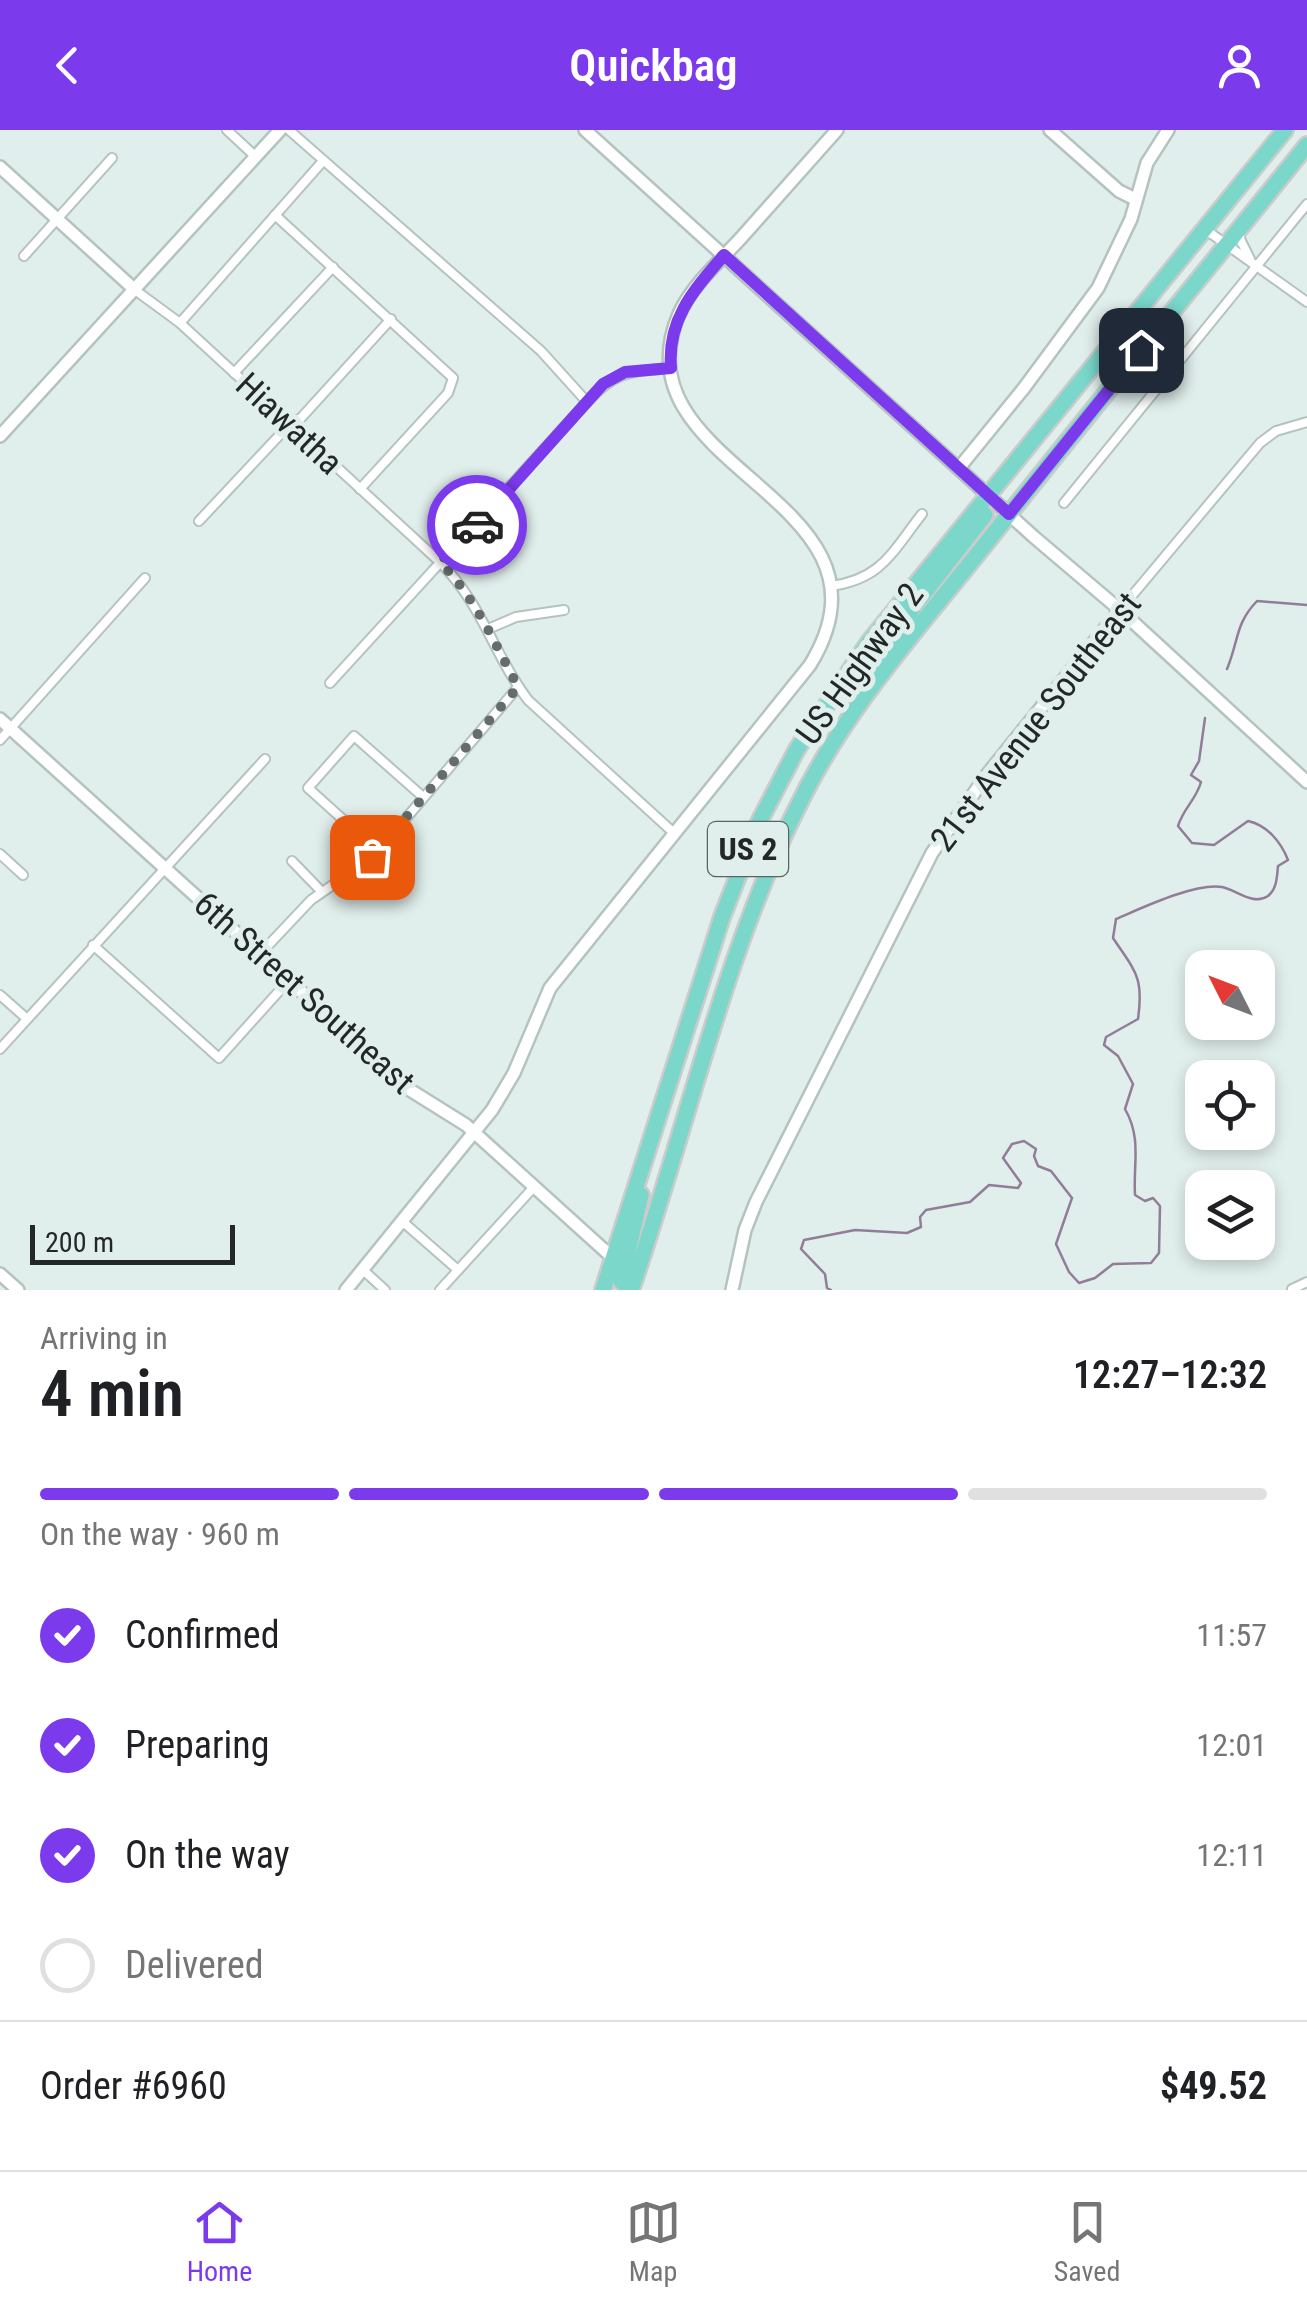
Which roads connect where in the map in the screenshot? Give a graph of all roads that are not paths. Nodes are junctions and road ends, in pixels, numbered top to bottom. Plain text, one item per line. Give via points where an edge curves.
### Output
1 (228, 130) edge
2 (280, 130) edge
3 (289, 130) edge
4 (585, 130) edge
5 (837, 130) edge
6 (1050, 130) edge
7 (1168, 130) edge
8 (1285, 130) edge
9 (1307, 145) edge
10 (256, 157) junction
11 (112, 158) dead end
12 (323, 161) junction
13 (0, 166) edge
14 (1135, 198) junction
15 (1307, 204) edge
16 (275, 215) junction
17 (57, 219) junction
18 (1240, 228) junction
19 (1206, 230) junction
20 (1226, 246) junction
21 (724, 255) junction
22 (24, 256) dead end
23 (1254, 262) junction
24 (334, 268) junction
25 (135, 290) junction
26 (1307, 302) edge
27 (390, 319) junction
28 (180, 323) junction
29 (1117, 338) junction
30 (671, 368) junction
31 (234, 372) junction
32 (587, 402) junction
33 (1307, 422) edge
34 (288, 425) junction
35 (0, 436) edge
36 (959, 468) junction
37 (360, 489) junction
38 (989, 496) junction
39 (1064, 503) dead end
40 (922, 514) dead end
41 (1009, 514) junction
42 (200, 520) dead end
43 (440, 562) junction
44 (145, 578) dead end
45 (832, 586) junction
46 (564, 610) dead end
47 (1120, 610) junction
48 (488, 629) junction
49 (330, 684) dead end
50 (518, 687) junction
51 (855, 711) junction
52 (0, 719) edge
53 (10, 728) junction
54 (0, 740) edge
55 (266, 759) dead end
56 (1307, 782) edge
57 (422, 796) junction
58 (675, 834) junction
59 (378, 851) junction
60 (0, 854) edge
61 (292, 862) dead end
62 (166, 869) junction
63 (23, 875) dead end
64 (322, 892) junction
65 (92, 944) junction
66 (260, 953) junction
67 (290, 980) junction
68 (0, 995) edge
69 (26, 1018) junction
70 (0, 1049) edge
71 (654, 1127) junction
72 (475, 1132) junction
73 (533, 1188) junction
74 (402, 1221) junction
75 (613, 1258) junction
76 (362, 1270) junction
77 (458, 1270) junction
78 (0, 1274) edge
79 (1307, 1282) edge
80 (1292, 1289) edge
81 (18, 1290) edge
82 (346, 1290) edge
83 (385, 1290) edge
84 (440, 1290) edge
85 (603, 1290) edge
86 (611, 1290) edge
87 (630, 1290) edge
88 (732, 1290) edge

1 - 10 street
2 - 10 street
3 - 12 street
4 - 21 street
5 - 21 street
6 - 14 street
7 - 14 street
8 - 19 highway, US Highway 2 / US 2
9 - 18 highway, US Highway 2 / US 2
10 - 25 street
11 - 17 street
12 - 16 street
12 - 32 street via 541,351
13 - 17 street
14 - 36 street via 1098,288
15 - 23 street
16 - 24 street
16 - 28 street
17 - 22 street
17 - 25 street
18 - 20 highway, US Highway 2 / US 2
18 - 23 street
19 - 20 street
19 - 29 highway, US Highway 2 / US 2
20 - 23 street
20 - 41 highway, US Highway 2 / US 2
21 - 30 street via 679,315
21 - 36 street
23 - 26 street
23 - 39 street
24 - 27 street
24 - 31 street
25 - 28 street, Hiawatha
25 - 35 street
27 - 34 street
27 - 37 street via 454,383
28 - 31 street, Hiawatha
29 - 38 highway, US Highway 2 / US 2
29 - 41 highway via 1006,491
30 - 32 street via 614,376
30 - 45 street via 690,421 803,526 820,549
31 - 34 street, Hiawatha
32 - 43 street
33 - 47 street, 21st Avenue Southeast via 1260,443
34 - 37 street, Hiawatha
34 - 42 street
36 - 38 street
37 - 43 street, Hiawatha
38 - 41 street
38 - 51 highway via 975,530 902,624
38 - 71 highway, US Highway 2 / US 2 via 869,642 759,822
40 - 45 street via 873,574
41 - 47 street
41 - 51 highway, US Highway 2 / US 2
43 - 48 street, Hiawatha
43 - 49 street
44 - 53 street
45 - 58 street via 831,618 810,665
46 - 48 street
47 - 56 street
47 - 88 street, 21st Avenue Southeast via 932,852 756,1202
48 - 50 street, Hiawatha
50 - 57 street
50 - 58 street, Hiawatha
51 - 87 highway, US Highway 2 / US 2 via 799,802 763,885
52 - 53 street, 6th Street Southeast
53 - 54 street
53 - 62 street, 6th Street Southeast
55 - 62 street
57 - 59 street
57 - 59 street via 354,736 308,788
58 - 72 street via 550,988 514,1073
59 - 64 street
60 - 63 street
61 - 64 street
62 - 65 street
62 - 66 street, 6th Street Southeast
64 - 66 street
65 - 67 street via 219,1058
65 - 69 street
66 - 67 street, 6th Street Southeast
67 - 72 street, 6th Street Southeast via 410,1090
68 - 69 street
69 - 70 street
71 - 75 highway, US Highway 2 / US 2
71 - 87 highway via 622,1274
72 - 73 street, 6th Street Southeast
72 - 74 street
73 - 75 street, 6th Street Southeast
73 - 77 street
74 - 76 street
74 - 77 street
75 - 85 highway, US Highway 2 / US 2
75 - 86 highway
76 - 82 street
76 - 83 street
77 - 84 street
78 - 81 street
79 - 80 street

